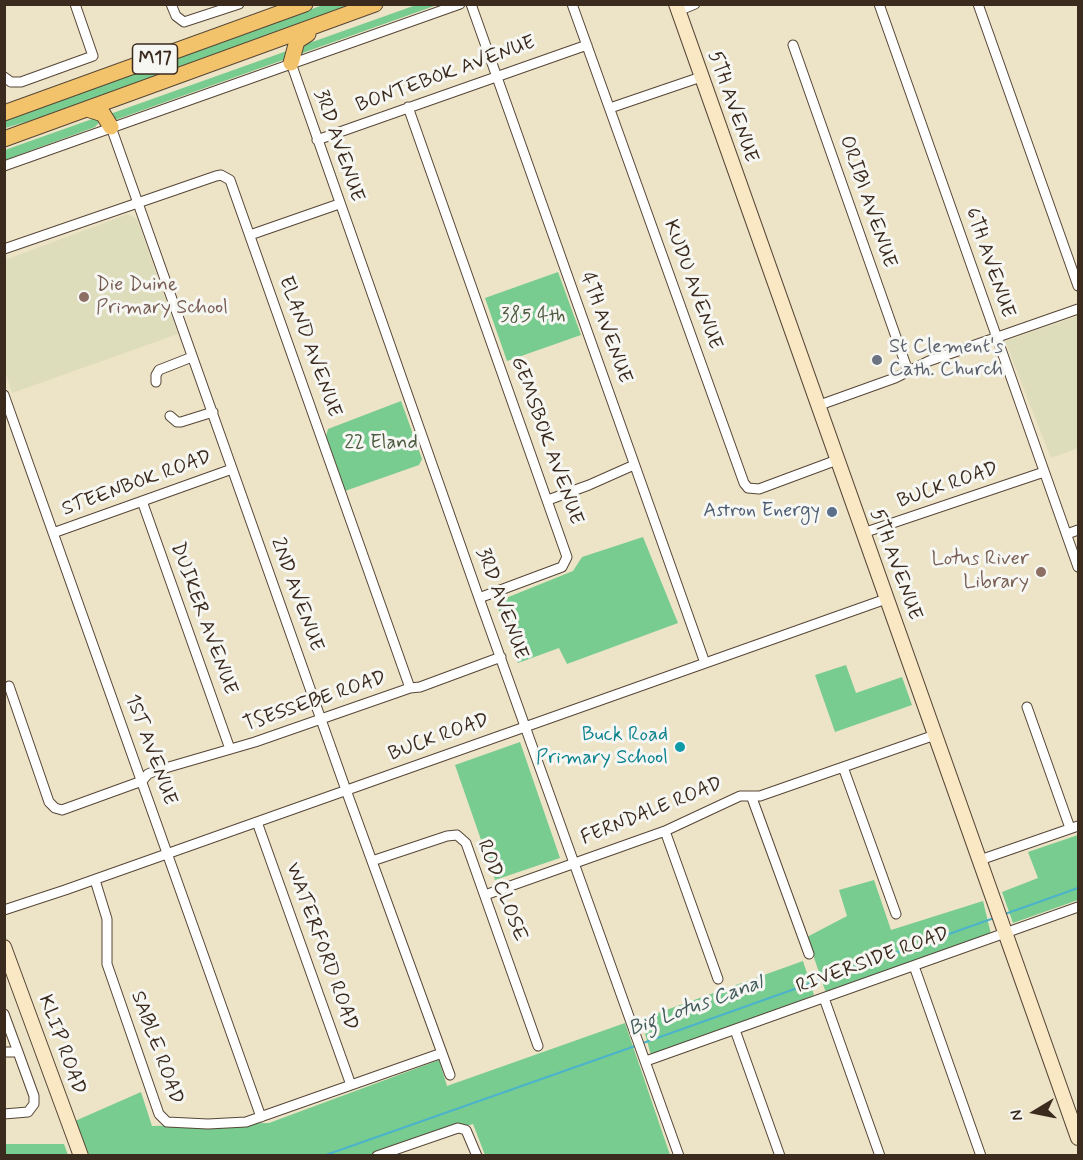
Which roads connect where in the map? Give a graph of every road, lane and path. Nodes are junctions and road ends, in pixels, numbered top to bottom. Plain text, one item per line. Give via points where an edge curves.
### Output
1 (75, 4) edge
2 (171, 4) edge
3 (239, 4) edge
4 (305, 4) edge
5 (375, 4) edge
6 (460, 4) edge
7 (471, 4) edge
8 (572, 4) edge
9 (695, 4) edge
10 (879, 4) edge
11 (978, 4) edge
12 (677, 8) edge
13 (323, 24) junction
14 (587, 45) junction
15 (793, 45) dead end
16 (291, 63) junction
17 (496, 76) junction
18 (4, 77) edge
19 (701, 77) junction
20 (408, 107) junction
21 (610, 108) junction
22 (81, 111) junction
23 (4, 113) edge
24 (111, 127) junction
25 (4, 130) edge
26 (4, 139) edge
27 (317, 140) junction
28 (4, 166) edge
29 (137, 202) junction
30 (339, 204) junction
31 (250, 235) junction
32 (4, 249) edge
33 (1078, 286) edge
34 (1078, 309) edge
35 (996, 338) junction
36 (192, 357) junction
37 (908, 371) junction
38 (156, 382) dead end
39 (4, 395) edge
40 (818, 406) junction
41 (213, 412) junction
42 (170, 416) dead end
43 (837, 460) junction
44 (634, 465) junction
45 (232, 469) junction
46 (1044, 472) junction
47 (548, 500) junction
48 (142, 501) junction
49 (1078, 530) edge
50 (54, 533) junction
51 (863, 533) junction
52 (1067, 534) junction
53 (1078, 567) edge
54 (479, 598) junction
55 (886, 598) junction
56 (501, 657) junction
57 (705, 663) junction
58 (9, 686) dead end
59 (410, 688) junction
60 (1028, 707) dead end
61 (321, 718) junction
62 (525, 726) junction
63 (935, 735) junction
64 (231, 749) junction
65 (843, 767) junction
66 (142, 782) junction
67 (346, 790) junction
68 (752, 798) junction
69 (256, 822) junction
70 (1074, 827) edge
71 (665, 831) junction
72 (168, 854) junction
73 (980, 860) junction
74 (372, 861) junction
75 (574, 863) junction
76 (94, 880) junction
77 (485, 895) junction
78 (1078, 907) edge
79 (4, 910) edge
80 (896, 914) dead end
81 (1004, 927) junction
82 (4, 947) edge
83 (809, 954) dead end
84 (914, 966) junction
85 (718, 980) dead end
86 (824, 998) junction
87 (4, 1014) edge
88 (735, 1030) junction
89 (538, 1046) dead end
90 (4, 1052) edge
91 (18, 1052) junction
92 (442, 1053) junction
93 (646, 1061) junction
94 (450, 1075) dead end
95 (351, 1085) junction
96 (4, 1114) edge
97 (261, 1117) junction
98 (1078, 1138) edge
99 (79, 1151) edge
100 (377, 1155) edge
101 (477, 1155) edge
102 (679, 1155) edge
103 (780, 1155) edge
104 (880, 1155) edge
105 (981, 1155) edge

1 - 18 street via 93,56 21,82
2 - 3 street via 180,20 190,22
4 - 23 main road, M17
5 - 13 main road, M17
6 - 16 street
7 - 17 street, 4TH AVENUE
8 - 14 street, KUDU AVENUE
9 - 12 street
10 - 35 street, 6TH AVENUE
11 - 33 street
12 - 19 main road, 5TH AVENUE
13 - 16 main road via 297,41
13 - 22 main road, M17
14 - 17 street, BONTEBOK AVENUE
14 - 21 street, KUDU AVENUE
15 - 37 street, ORIBI AVENUE
16 - 24 street
16 - 27 street, 3RD AVENUE
17 - 20 street, BONTEBOK AVENUE
17 - 44 street, 4TH AVENUE
19 - 21 street
19 - 40 main road, 5TH AVENUE
20 - 27 street, BONTEBOK AVENUE
20 - 47 street, GEMSBOK AVENUE
21 - 43 street, KUDU AVENUE via 744,483 748,488 759,489
22 - 24 main road via 103,114
22 - 25 main road
22 - 26 main road, M17
24 - 28 street
24 - 29 street, 2ND AVENUE
27 - 30 street, 3RD AVENUE
29 - 31 street, ELAND AVENUE via 221,175 233,185
29 - 32 street
29 - 36 street, 2ND AVENUE
30 - 31 street
30 - 54 street, 3RD AVENUE
31 - 59 street, ELAND AVENUE
34 - 35 street
35 - 37 street
35 - 46 street, 6TH AVENUE
36 - 38 street via 159,370
36 - 41 street, 2ND AVENUE
37 - 40 street
39 - 50 street, 1ST AVENUE
40 - 43 main road, 5TH AVENUE
41 - 42 street via 177,423
41 - 45 street, 2ND AVENUE
43 - 51 main road, 5TH AVENUE
44 - 47 street
44 - 57 street, 4TH AVENUE
45 - 48 street, STEENBOK ROAD
45 - 61 street, 2ND AVENUE
46 - 51 street, BUCK ROAD
46 - 52 street, 6TH AVENUE
47 - 54 street, GEMSBOK AVENUE via 565,546 565,564
48 - 50 street, STEENBOK ROAD
48 - 64 street, DUIKER AVENUE
49 - 52 street
50 - 66 street, 1ST AVENUE
51 - 55 main road, 5TH AVENUE
52 - 53 street, 6TH AVENUE
54 - 56 street, 3RD AVENUE
55 - 57 street, BUCK ROAD
55 - 63 main road, 5TH AVENUE
56 - 59 street, TSESSEBE ROAD
56 - 62 street, 3RD AVENUE
57 - 62 street, BUCK ROAD
58 - 66 street, TSESSEBE ROAD via 52,805 66,809
59 - 61 street, TSESSEBE ROAD
60 - 70 street
61 - 64 street, TSESSEBE ROAD
61 - 67 street, 2ND AVENUE
62 - 67 street, BUCK ROAD
62 - 75 street, 3RD AVENUE
63 - 65 street, FERNDALE ROAD
63 - 73 main road, 5TH AVENUE
64 - 66 street, TSESSEBE ROAD via 155,771
65 - 68 street, FERNDALE ROAD
65 - 80 street
66 - 72 street, 1ST AVENUE
67 - 69 street, BUCK ROAD
67 - 74 street, 2ND AVENUE
68 - 71 street, FERNDALE ROAD via 740,796
68 - 83 street
69 - 72 street, BUCK ROAD
69 - 95 street, WATERFORD ROAD
70 - 73 street
71 - 75 street, FERNDALE ROAD
71 - 85 street
72 - 76 street, BUCK ROAD
72 - 97 street, 1ST AVENUE
73 - 81 main road, 5TH AVENUE
74 - 77 street, ROD CLOSE via 457,835 466,843
74 - 92 street, 2ND AVENUE
75 - 77 street, FERNDALE ROAD
75 - 93 street, 3RD AVENUE
76 - 79 street, BUCK ROAD
76 - 97 street, SABLE ROAD via 107,920 107,964 163,1119 174,1123 235,1124
77 - 89 street, ROD CLOSE
78 - 81 street, RIVERSIDE ROAD
81 - 84 street, RIVERSIDE ROAD
81 - 98 main road, 5TH AVENUE
82 - 99 main road, KLIP ROAD
84 - 86 street, RIVERSIDE ROAD
84 - 105 street
86 - 88 street, RIVERSIDE ROAD
86 - 104 street
87 - 91 street
88 - 93 street, RIVERSIDE ROAD
88 - 103 street
90 - 91 street
91 - 96 street via 34,1104 22,1114
92 - 94 street, 2ND AVENUE
92 - 95 street, SABLE ROAD
93 - 102 street, 3RD AVENUE
95 - 97 street, SABLE ROAD
100 - 101 street via 454,1128 464,1128

